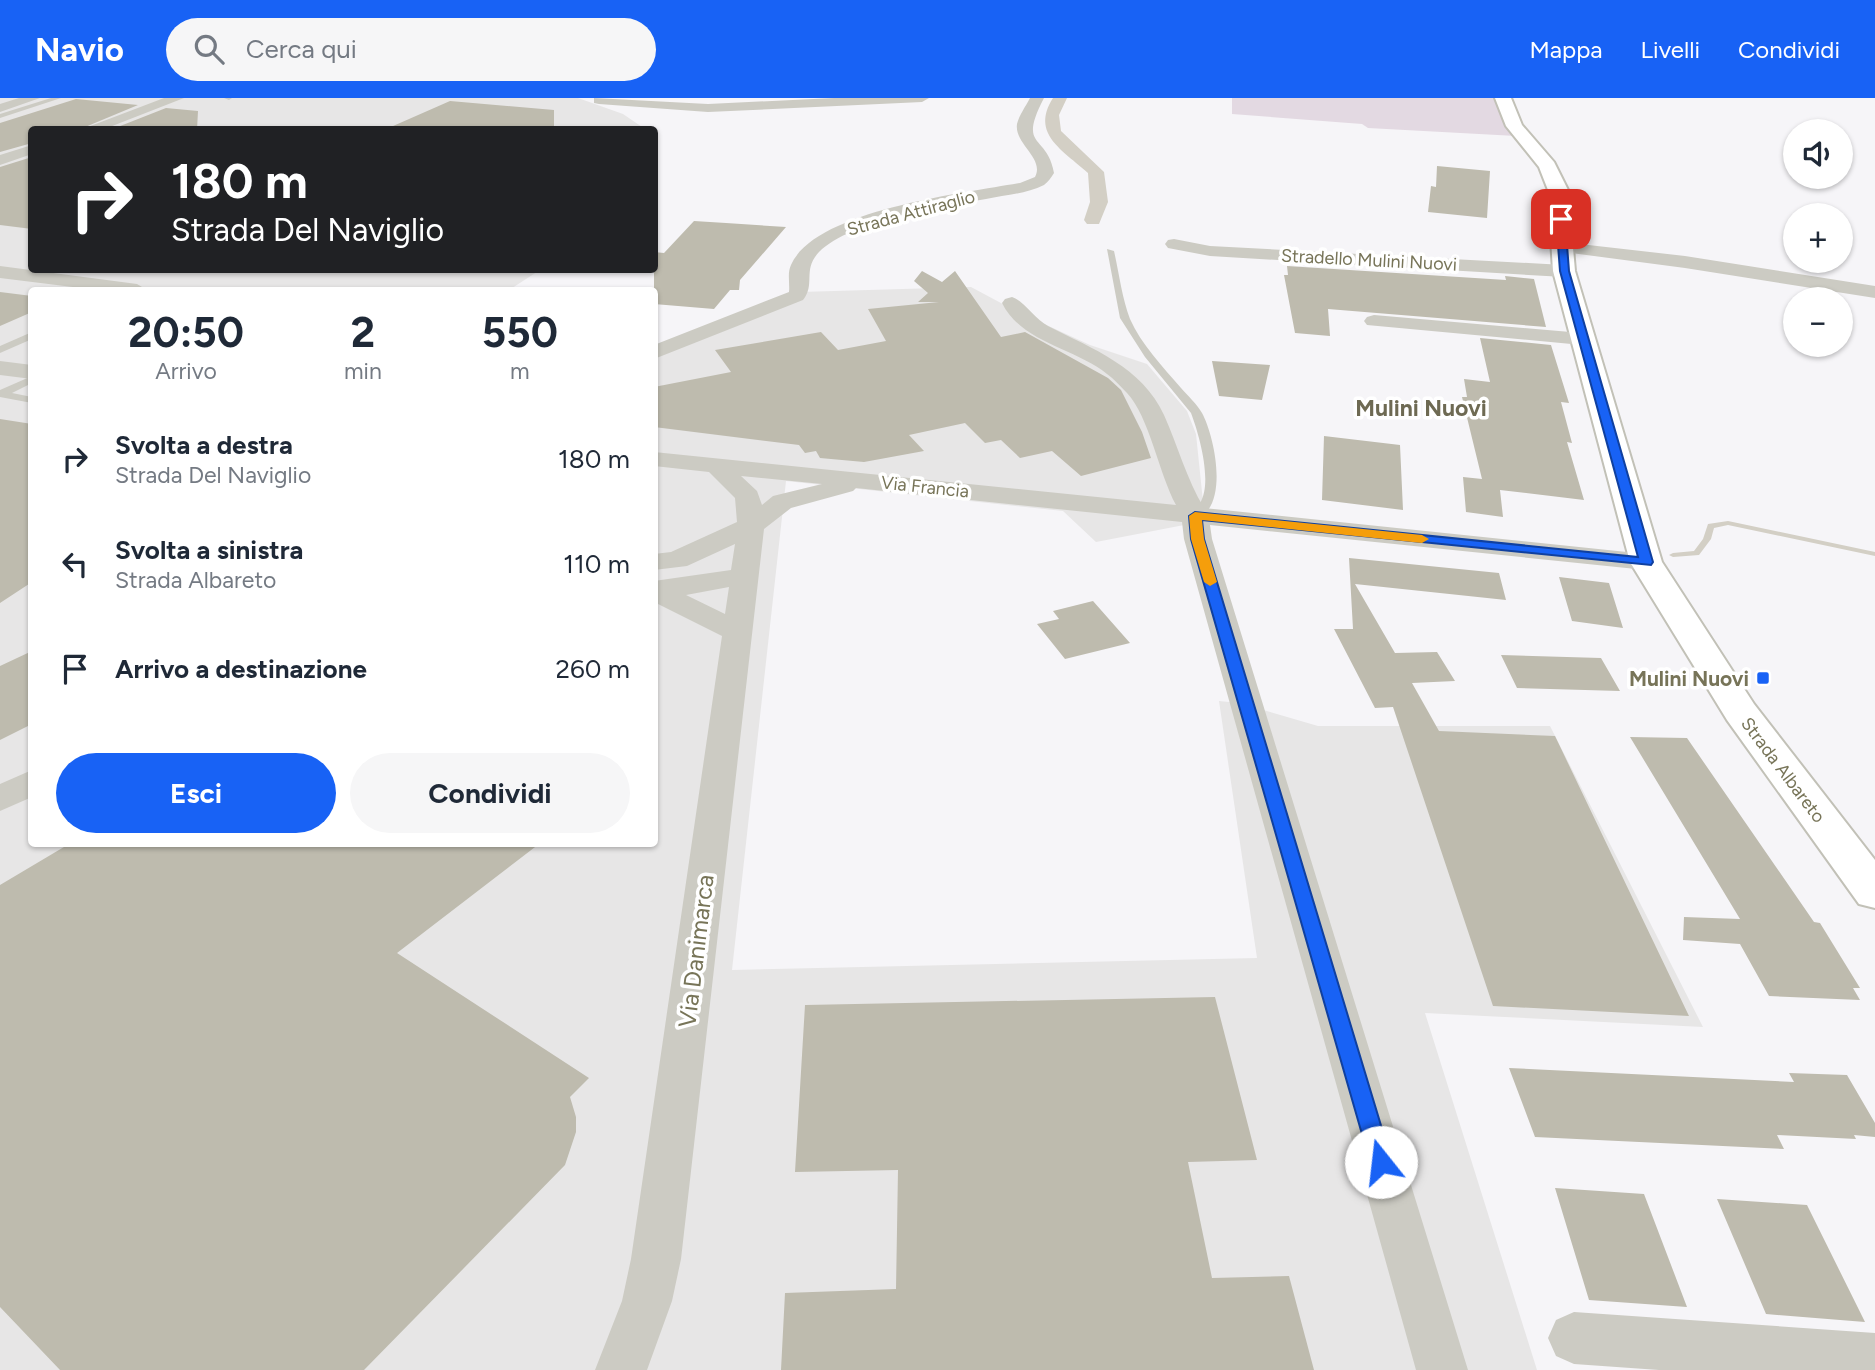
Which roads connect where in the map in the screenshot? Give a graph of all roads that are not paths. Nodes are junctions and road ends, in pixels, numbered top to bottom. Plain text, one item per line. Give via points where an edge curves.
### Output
1 (33, 98) edge
2 (58, 98) edge
3 (177, 98) edge
4 (922, 98) edge
5 (1037, 98) edge
6 (1503, 98) edge
7 (599, 100) dead end
8 (0, 108) edge
9 (0, 116) edge
10 (97, 126) edge
11 (28, 150) edge
12 (0, 160) edge
13 (1174, 244) dead end
14 (1110, 251) dead end
15 (1563, 259) junction
16 (0, 272) edge
17 (108, 287) edge
18 (1875, 292) edge
19 (1012, 303) dead end
20 (1374, 321) dead end
21 (28, 337) edge
22 (1582, 339) junction
23 (0, 350) edge
24 (658, 351) edge
25 (0, 368) edge
26 (28, 372) edge
27 (28, 381) edge
28 (0, 394) edge
29 (28, 399) edge
30 (658, 459) edge
31 (716, 465) junction
32 (778, 472) junction
33 (866, 481) junction
34 (782, 502) junction
35 (750, 511) junction
36 (1195, 516) junction
37 (666, 561) edge
38 (1646, 562) junction
39 (746, 576) junction
40 (658, 590) edge
41 (658, 592) edge
42 (738, 632) junction
43 (28, 784) edge
44 (0, 799) edge
45 (1875, 892) edge
46 (1574, 1338) dead end
47 (1875, 1359) edge
48 (621, 1370) edge
49 (1442, 1370) edge

1 - 8 street
2 - 9 lane
3 - 10 street
4 - 7 street via 708,108
5 - 24 street, Strada Attiraglio via 1024,127 1047,168 1041,180 899,212 836,233 804,258 796,296
6 - 15 street, Strada Albareto via 1514,126 1554,178
11 - 12 street
13 - 15 street, Stradello Mulini Nuovi via 1210,251
14 - 36 lane via 1125,318 1200,421 1209,488 1208,501
15 - 18 street, Stradello Mulini Nuovi via 1685,262
15 - 22 street, Strada Albareto
16 - 17 street
19 - 36 street via 1031,325 1114,368 1132,383 1152,414 1172,473
20 - 22 street
21 - 23 lane
22 - 38 street, Strada Albareto
25 - 26 street
27 - 28 lane
28 - 29 lane
30 - 31 street, Via Francia
31 - 32 street, Via Francia
31 - 35 street
32 - 33 street, Via Francia
32 - 34 street
32 - 35 street
33 - 34 street
33 - 36 street, Via Francia
34 - 35 street
35 - 37 street
35 - 39 street, Via Danimarca
36 - 38 street, Via Francia
36 - 49 street
37 - 39 street
38 - 45 street, Strada Albareto via 1740,712
39 - 40 street
39 - 42 street, Via Danimarca
41 - 42 street
42 - 48 street, Via Danimarca via 656,1259 647,1301
43 - 44 street
46 - 47 street

